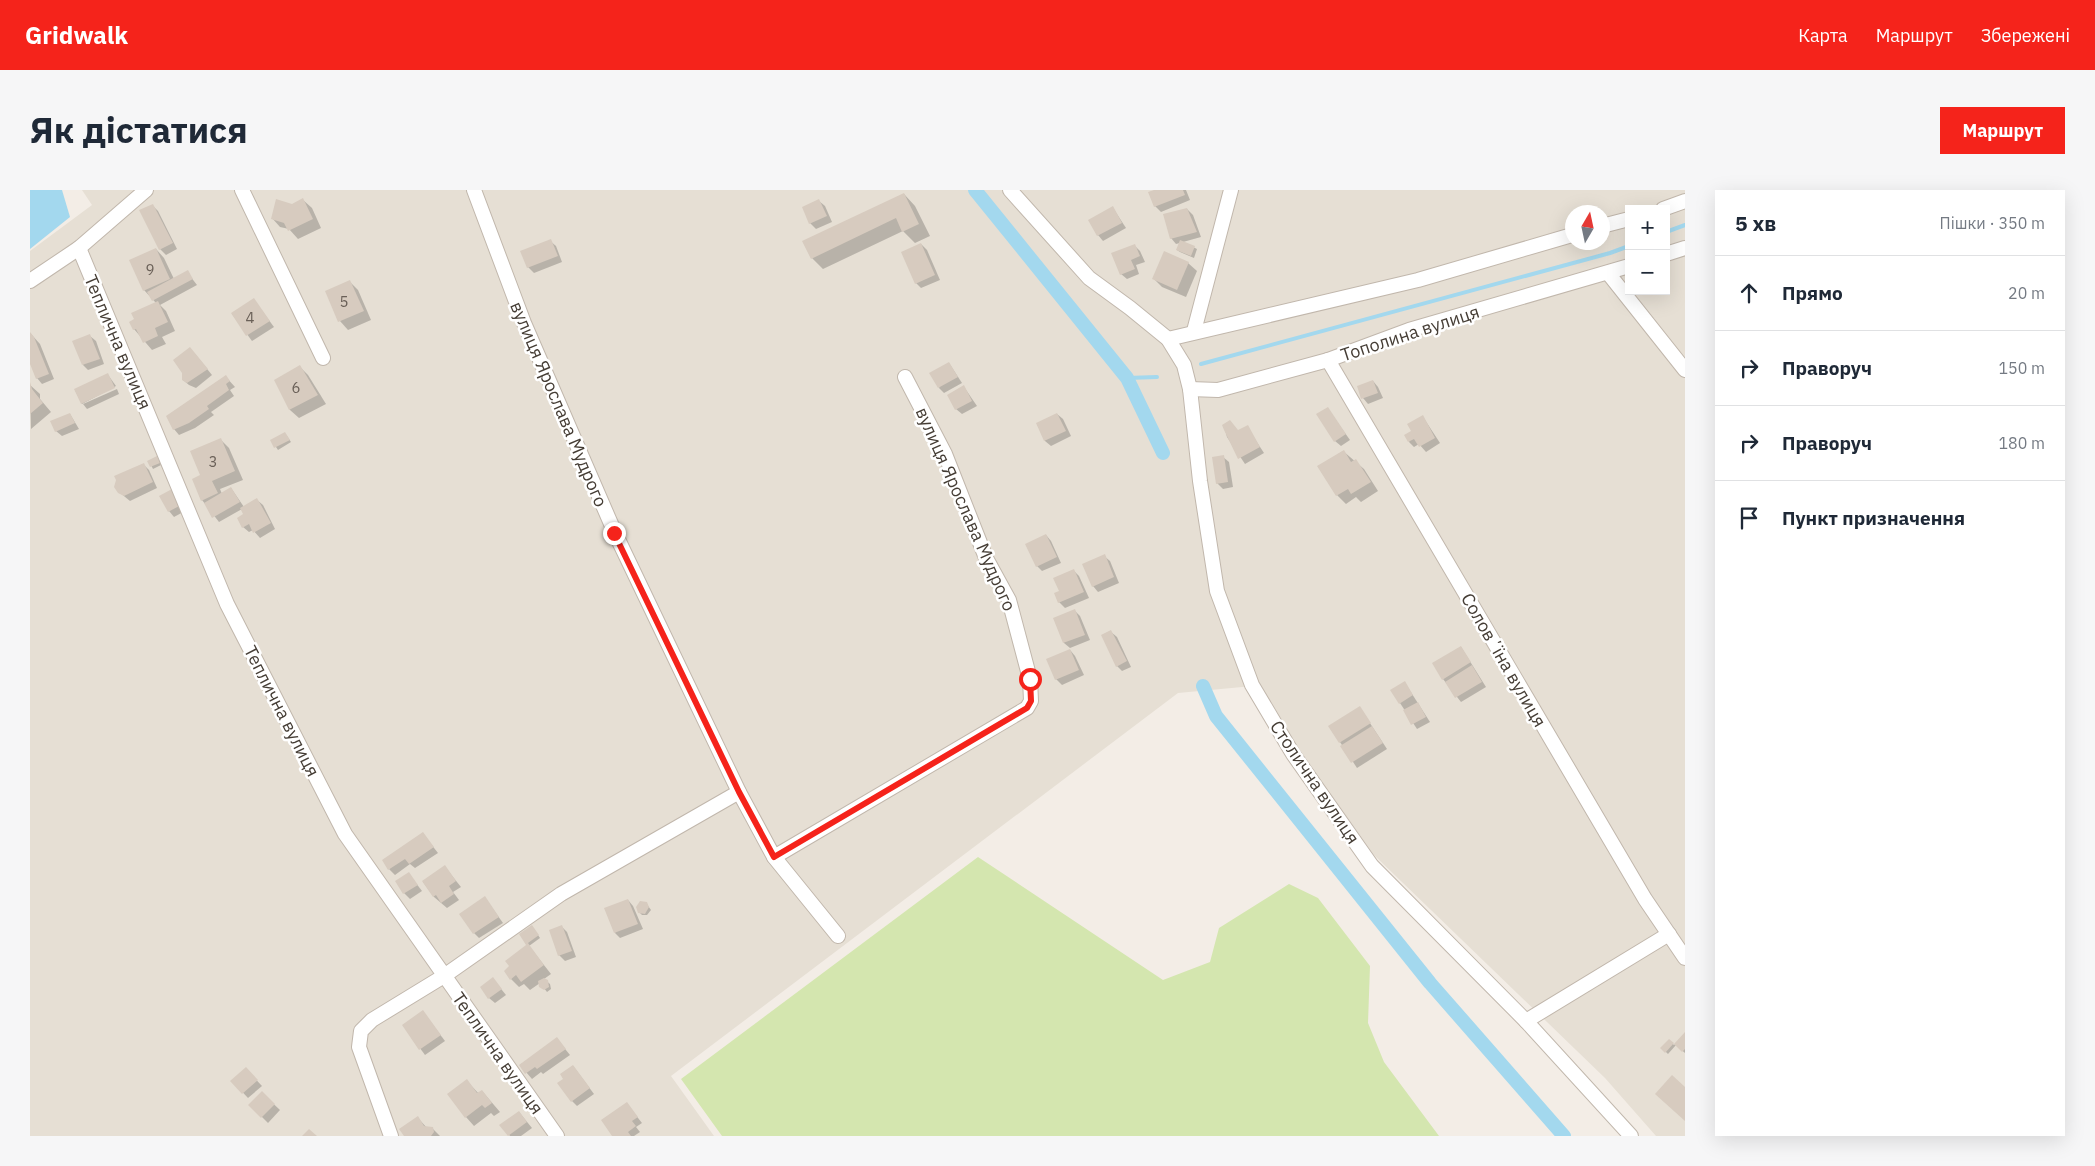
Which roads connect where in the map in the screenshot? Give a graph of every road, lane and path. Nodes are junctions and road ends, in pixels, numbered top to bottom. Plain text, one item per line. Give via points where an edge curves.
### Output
1 (146, 190) edge
2 (242, 190) edge
3 (474, 190) edge
4 (1010, 190) edge
5 (1231, 190) edge
6 (1685, 201) edge
7 (1670, 206) edge
8 (1625, 220) edge
9 (1610, 224) edge
10 (1565, 237) edge
11 (78, 248) junction
12 (1685, 248) edge
13 (1670, 253) edge
14 (1625, 267) edge
15 (1608, 273) junction
16 (30, 281) edge
17 (1194, 331) junction
18 (1168, 339) junction
19 (323, 358) dead end
20 (1328, 360) junction
21 (1685, 370) edge
22 (905, 377) dead end
23 (1190, 389) junction
24 (739, 792) junction
25 (774, 857) junction
26 (1669, 934) junction
27 (838, 936) dead end
28 (1685, 958) edge
29 (444, 976) junction
30 (1526, 1021) junction
31 (391, 1136) edge
32 (557, 1136) edge
33 (1631, 1136) edge

1 - 11 street
2 - 19 street
3 - 24 street, вулиця Ярослава Мудрого via 524,323 614,533
4 - 18 street, Столична вулиця via 1089,278
5 - 17 street
6 - 7 street
8 - 9 street
10 - 17 street via 1418,280
11 - 16 street
11 - 29 street, Теплична вулиця via 227,604 345,834
12 - 13 street
14 - 15 street, Тополина вулиця
15 - 20 street, Тополина вулиця via 1409,330
15 - 21 street
17 - 18 street
18 - 23 street, Столична вулиця via 1184,365
20 - 23 street, Тополина вулиця via 1218,390
20 - 26 street, Соловʼїна вулиця via 1645,899
22 - 25 street, вулиця Ярослава Мудрого via 945,454 986,558 1009,600 1030,679 1031,701 1027,708
23 - 30 street, Столична вулиця via 1217,591 1252,685 1293,754 1372,866
24 - 25 street, вулиця Ярослава Мудрого
24 - 29 street via 561,894
25 - 27 street, вулиця Ярослава Мудрого
26 - 28 street, Соловʼїна вулиця
26 - 30 street
29 - 31 street via 372,1020 361,1031 359,1047
29 - 32 street, Теплична вулиця
30 - 33 street, Столична вулиця

